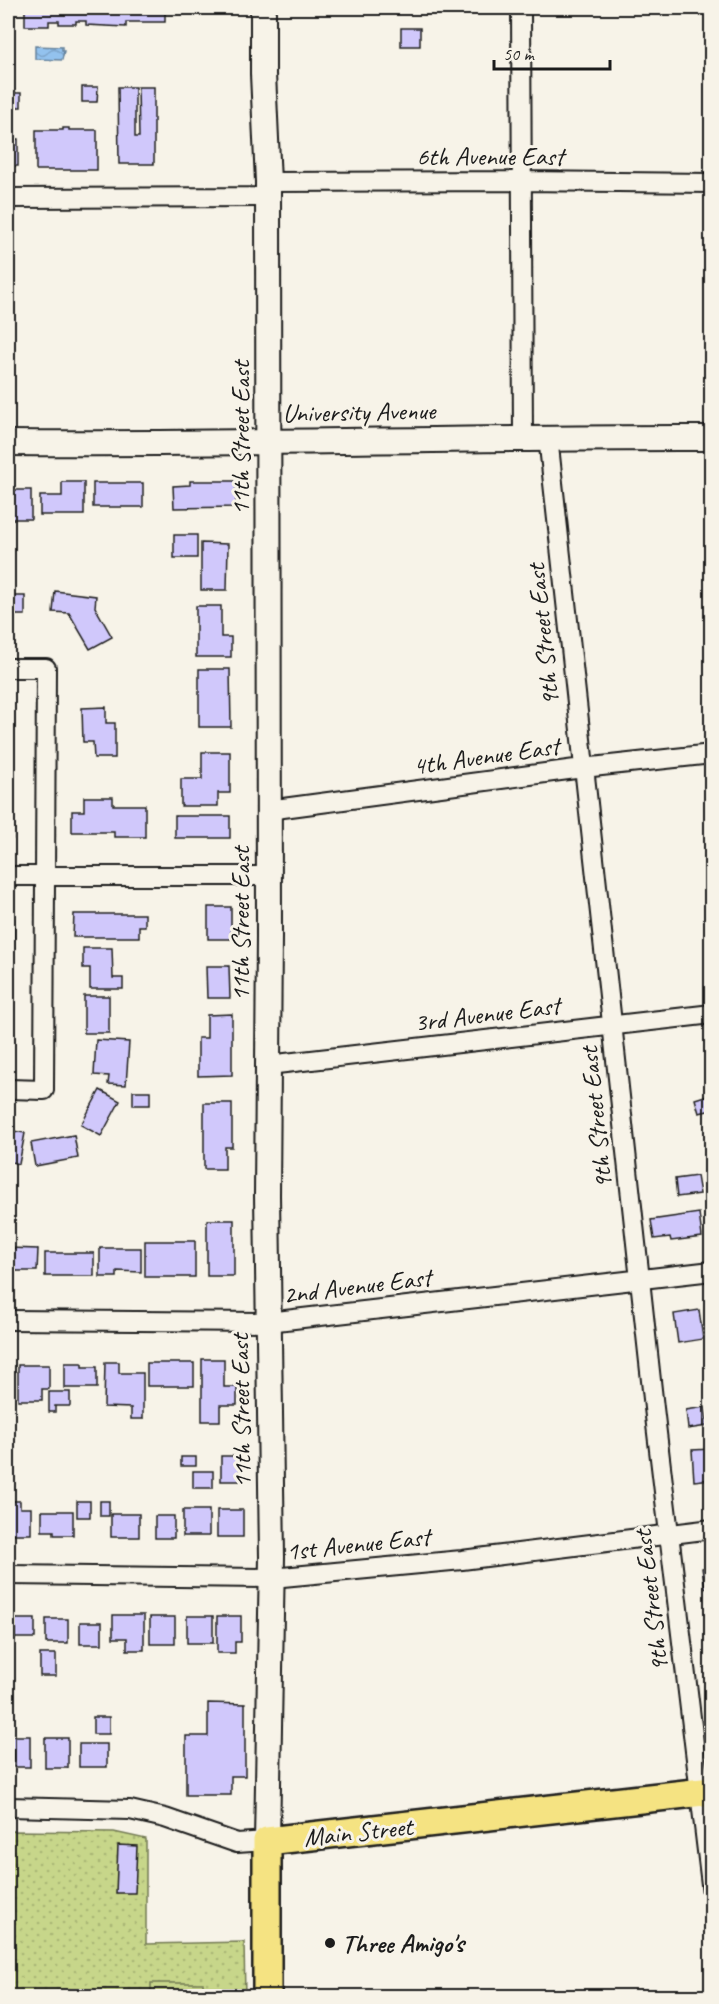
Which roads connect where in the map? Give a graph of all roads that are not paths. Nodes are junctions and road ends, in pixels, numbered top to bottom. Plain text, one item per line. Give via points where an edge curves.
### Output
1 (263, 8) edge
2 (521, 8) edge
3 (522, 181) junction
4 (711, 183) edge
5 (268, 190) junction
6 (8, 198) edge
7 (548, 437) junction
8 (523, 438) junction
9 (711, 438) edge
10 (268, 442) junction
11 (8, 443) edge
12 (8, 668) edge
13 (711, 754) edge
14 (584, 768) junction
15 (268, 810) junction
16 (8, 876) edge
17 (46, 876) junction
18 (268, 876) junction
19 (711, 1014) edge
20 (612, 1025) junction
21 (268, 1065) junction
22 (8, 1089) edge
23 (711, 1271) edge
24 (640, 1279) junction
25 (8, 1320) edge
26 (268, 1322) junction
27 (711, 1529) edge
28 (669, 1533) junction
29 (8, 1575) edge
30 (272, 1578) junction
31 (705, 1792) edge
32 (8, 1807) edge
33 (267, 1841) junction
34 (711, 1893) edge
35 (267, 1996) edge

1 - 5 street, 11th Street East
2 - 3 street
3 - 4 street, 6th Avenue East
3 - 5 street, 6th Avenue East
3 - 8 street
5 - 6 street, 6th Avenue East
5 - 10 street, 11th Street East
7 - 8 street, University Avenue
7 - 9 street, University Avenue
7 - 14 street, 9th Street East
8 - 10 street, University Avenue
10 - 11 street, University Avenue
10 - 15 street, 11th Street East
12 - 17 street via 46,668
13 - 14 street, 4th Avenue East
14 - 15 street, 4th Avenue East
14 - 20 street, 9th Street East
15 - 18 street, 11th Street East
16 - 17 street
17 - 18 street
17 - 22 street via 44,1090
18 - 21 street, 11th Street East
19 - 20 street, 3rd Avenue East
20 - 21 street, 3rd Avenue East
20 - 24 street, 9th Street East
21 - 26 street, 11th Street East
23 - 24 street, 2nd Avenue East
24 - 26 street, 2nd Avenue East
24 - 28 street, 9th Street East
25 - 26 street, 2nd Avenue East
26 - 30 street, 11th Street East
27 - 28 street, 1st Avenue East
28 - 30 street, 1st Avenue East via 462,1560
28 - 31 street, 9th Street East
29 - 30 street, 1st Avenue East
30 - 33 street, 11th Street East
31 - 33 main road, Main Street
31 - 34 street, 9th Street East
32 - 33 street, Main Street via 130,1810 237,1844
33 - 35 main road

